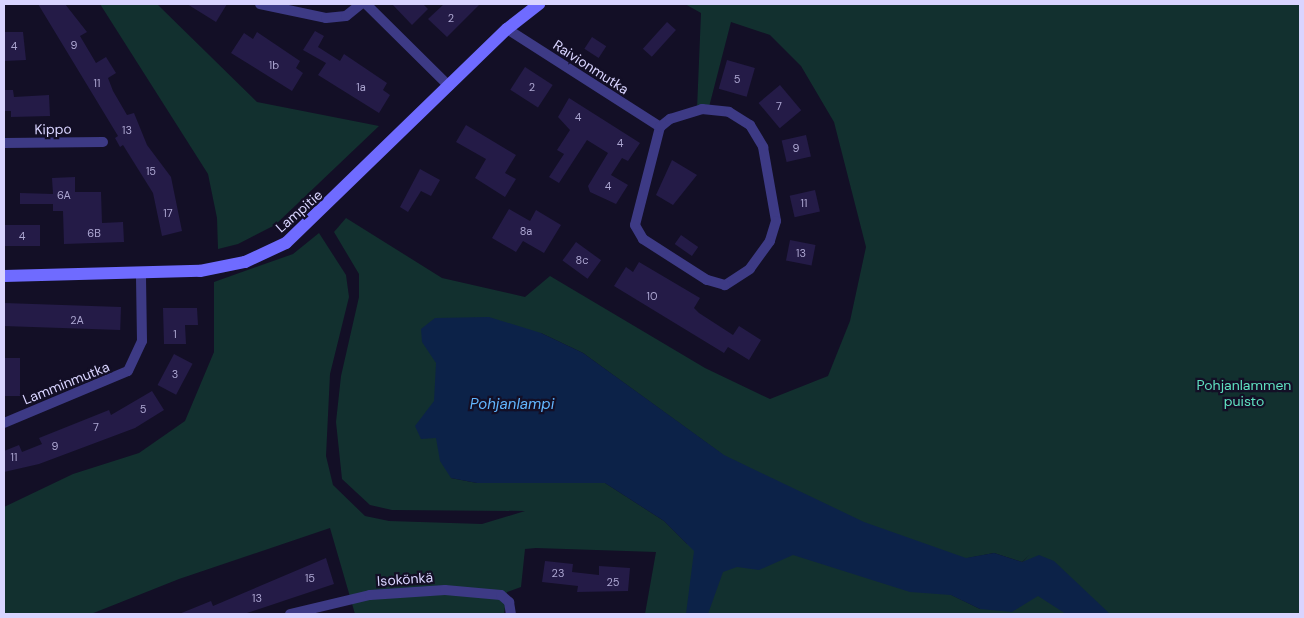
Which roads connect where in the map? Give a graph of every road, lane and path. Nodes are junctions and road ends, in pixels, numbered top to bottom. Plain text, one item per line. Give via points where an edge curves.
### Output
1 (260, 4) edge
2 (362, 4) edge
3 (366, 4) edge
4 (539, 4) edge
5 (507, 29) junction
6 (449, 86) junction
7 (660, 127) junction
8 (103, 142) dead end
9 (4, 143) edge
10 (141, 274) junction
11 (4, 276) edge
12 (4, 423) edge
13 (290, 614) edge
14 (511, 614) edge

1 - 2 street via 326,18 346,16
3 - 6 street
4 - 5 street, Lampitie
5 - 6 street, Lampitie
5 - 7 street, Raivionmutka
6 - 10 street, Lampitie via 286,243 245,262 200,271
7 - 7 street via 670,119 715,109 742,118 763,147 774,231 750,269 733,283 717,285 707,280 637,233 635,217
8 - 9 street, Kippo
10 - 11 street, Lampitie
10 - 12 street, Lamminmutka via 142,341 128,371
13 - 14 street, Isokönkä via 370,595 445,590 501,595

